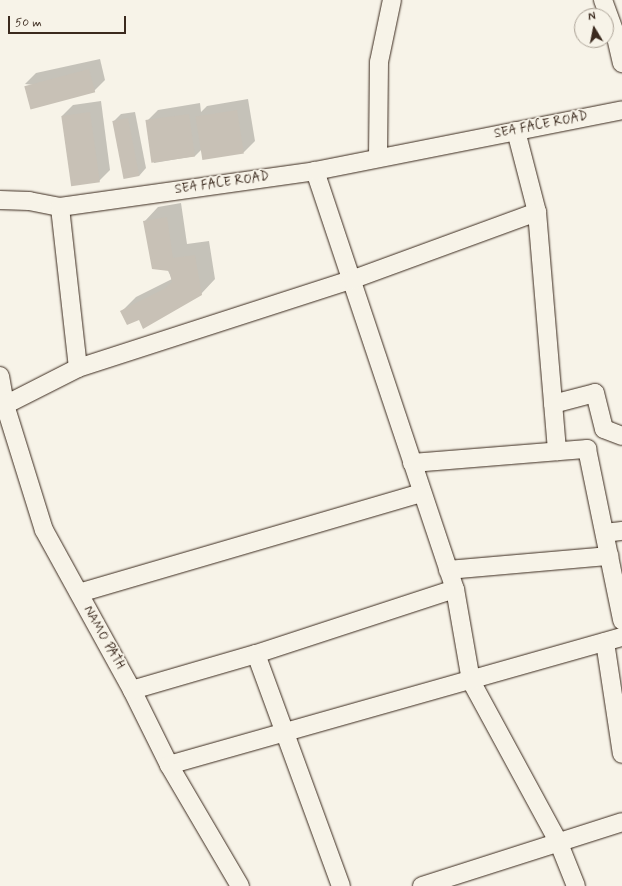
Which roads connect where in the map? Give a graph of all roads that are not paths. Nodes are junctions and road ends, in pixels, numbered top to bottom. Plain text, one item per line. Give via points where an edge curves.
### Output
1 (392, 0) edge
2 (602, 0) edge
3 (622, 63) edge
4 (622, 110) edge
5 (516, 131) junction
6 (378, 157) junction
7 (315, 171) junction
8 (0, 200) edge
9 (60, 207) junction
10 (537, 212) junction
11 (351, 280) junction
12 (78, 368) junction
13 (0, 376) edge
14 (553, 404) junction
15 (5, 405) junction
16 (622, 436) edge
17 (557, 451) junction
18 (412, 463) junction
19 (422, 493) junction
20 (613, 532) edge
21 (609, 556) junction
22 (448, 570) junction
23 (455, 588) junction
24 (79, 594) junction
25 (622, 620) edge
26 (614, 639) edge
27 (256, 654) junction
28 (471, 681) junction
29 (132, 690) junction
30 (286, 732) junction
31 (622, 754) edge
32 (169, 765) junction
33 (622, 822) edge
34 (558, 841) junction
35 (240, 886) edge
36 (341, 886) edge
37 (422, 886) edge
38 (576, 886) edge

1 - 6 street via 379,62
2 - 3 street via 615,33
4 - 5 street, SEA FACE ROAD
5 - 6 street, SEA FACE ROAD
5 - 10 street
6 - 7 street, SEA FACE ROAD
7 - 9 street, SEA FACE ROAD
7 - 11 street
8 - 9 street, SEA FACE ROAD via 29,201
9 - 12 street
10 - 11 street
10 - 14 street
11 - 12 street
11 - 18 street
12 - 15 street
13 - 15 street, NAMO PATH
14 - 16 street via 595,393 604,429
14 - 17 street
15 - 24 street, NAMO PATH via 44,530
17 - 18 street
17 - 20 street via 588,448
18 - 19 street
19 - 22 street
19 - 24 street
20 - 21 street
21 - 22 street
21 - 25 street
22 - 23 street
23 - 27 street
23 - 28 street
24 - 29 street, NAMO PATH
26 - 28 street
26 - 31 street
27 - 29 street
27 - 30 street
28 - 30 street
28 - 34 street
29 - 32 street, NAMO PATH
30 - 32 street
30 - 36 street
32 - 35 street, NAMO PATH
33 - 34 street
34 - 37 street
34 - 38 street

